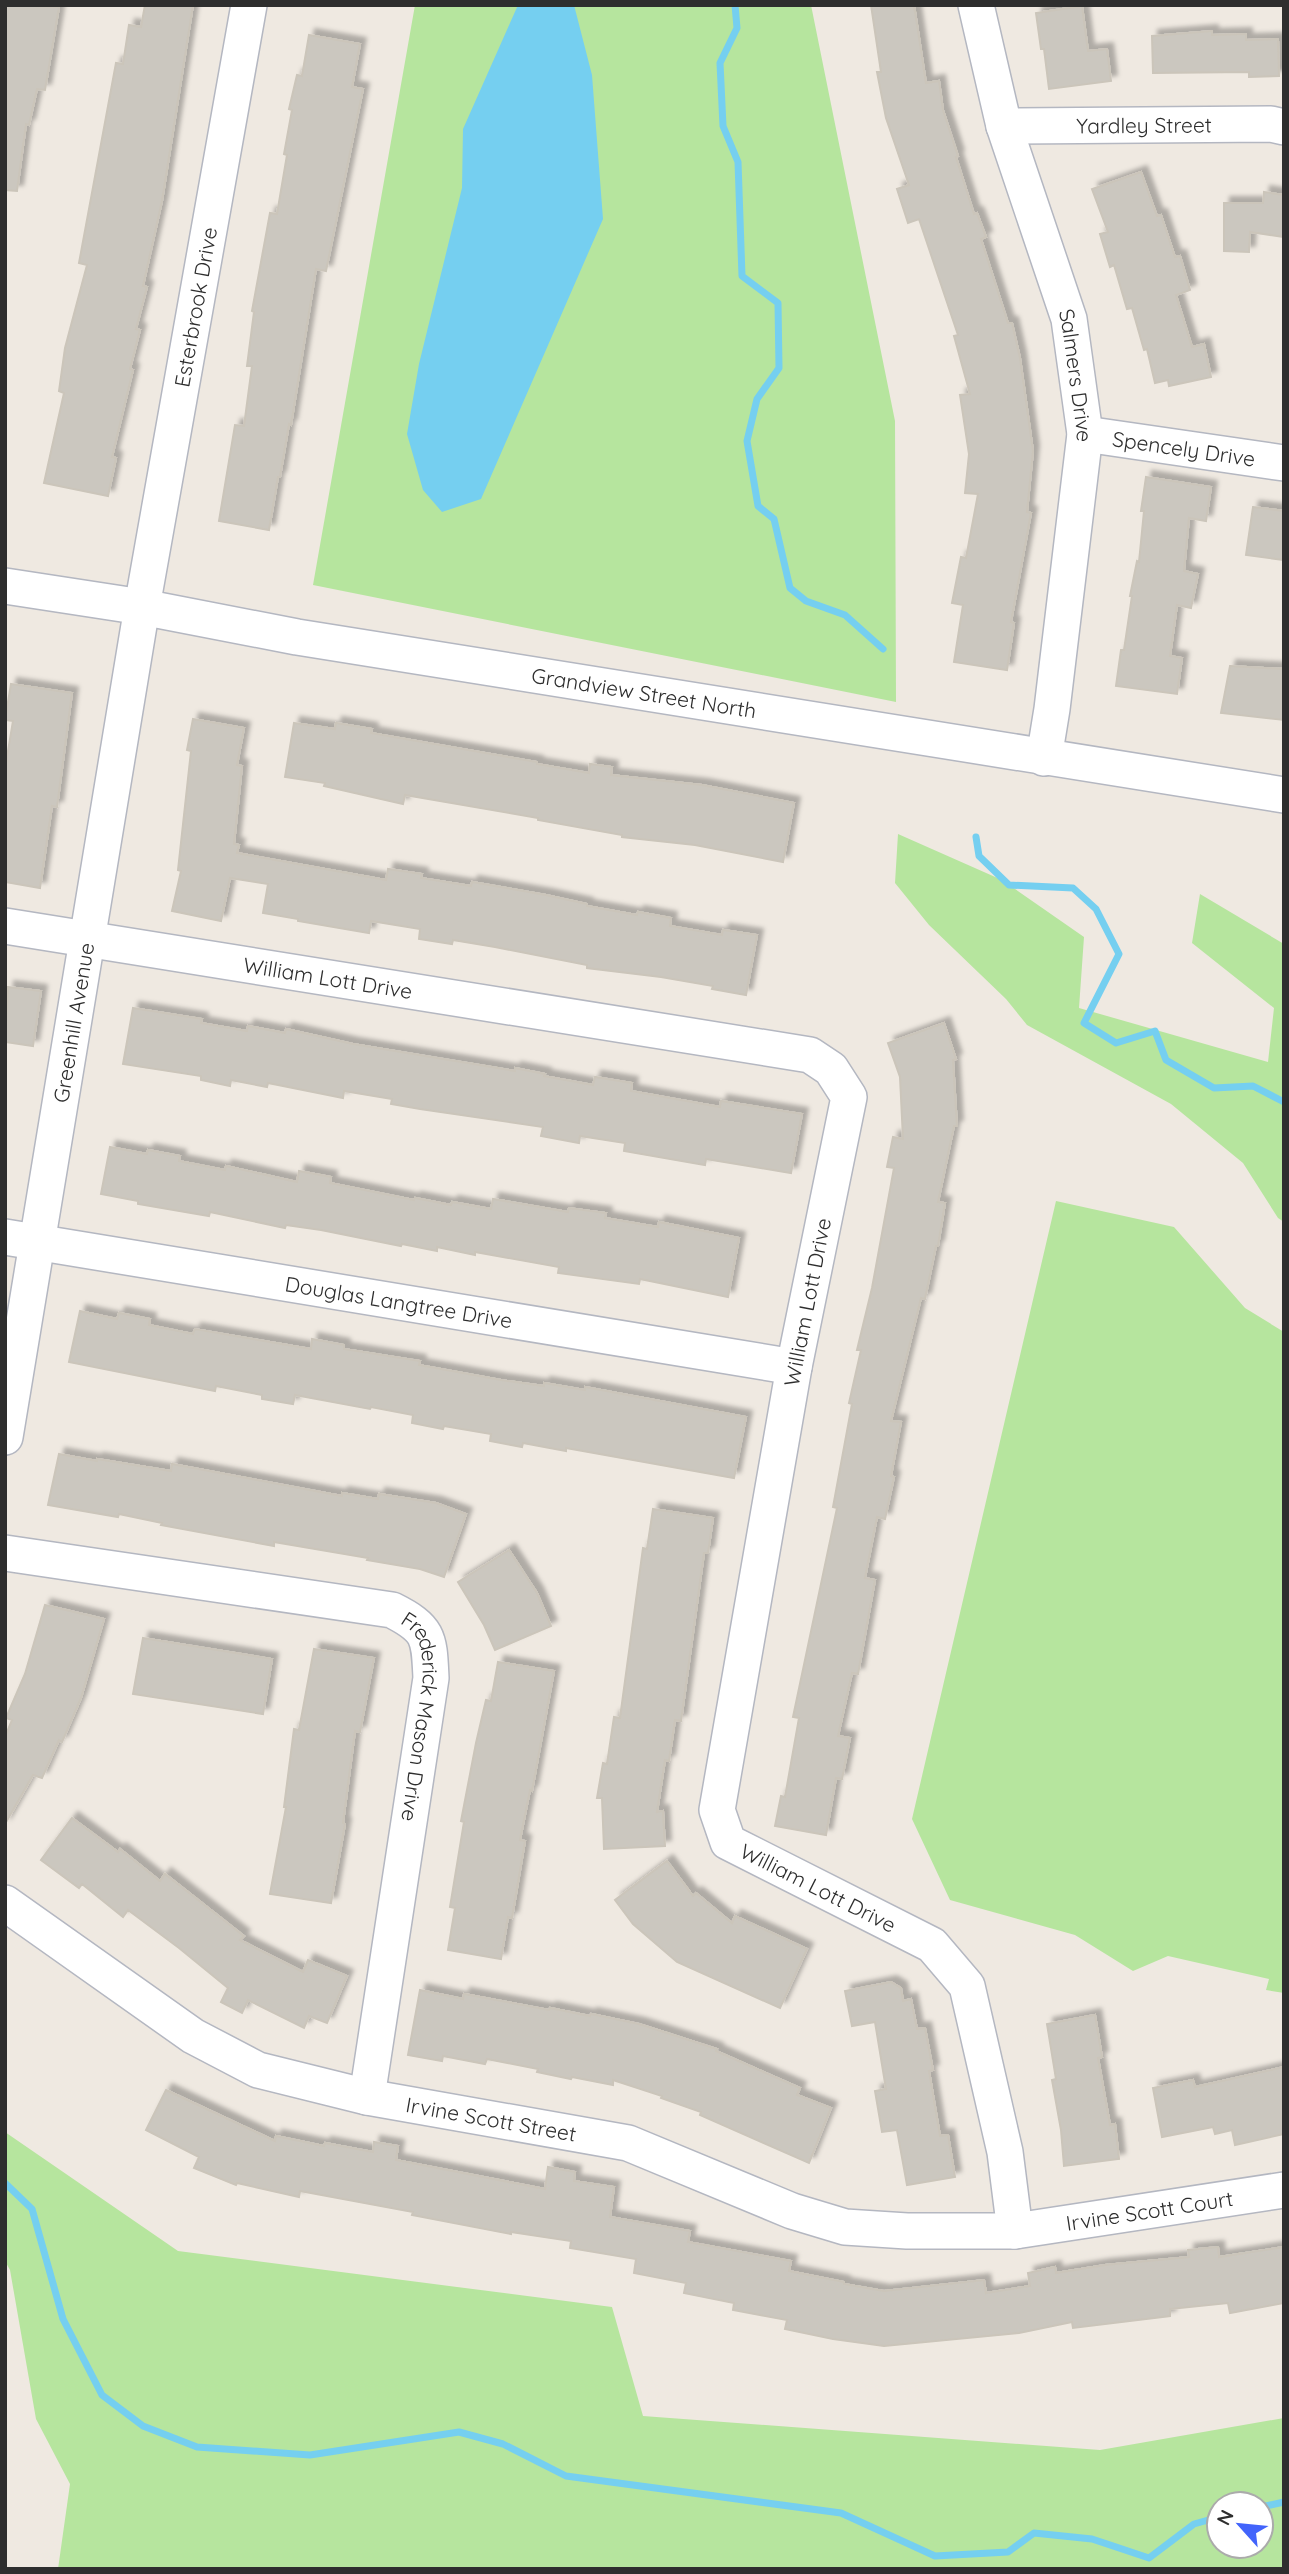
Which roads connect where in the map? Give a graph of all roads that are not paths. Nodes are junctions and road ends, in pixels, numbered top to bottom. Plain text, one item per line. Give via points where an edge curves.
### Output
1 (249, 5) edge
2 (976, 5) edge
3 (1004, 126) junction
4 (1284, 127) edge
5 (1085, 434) junction
6 (1284, 463) edge
7 (5, 586) edge
8 (142, 607) junction
9 (1044, 758) junction
10 (1284, 795) edge
11 (5, 926) edge
12 (87, 939) junction
13 (5, 1237) edge
14 (39, 1242) junction
15 (794, 1367) junction
16 (5, 1437) edge
17 (5, 1553) edge
18 (5, 1903) edge
19 (367, 2097) junction
20 (1284, 2190) edge
21 (1015, 2231) junction

1 - 8 street, Esterbrook Drive
2 - 3 street, Salmers Drive
3 - 4 street, Yardley Street
3 - 5 street, Salmers Drive via 1069,319
5 - 6 street, Spencely Drive
5 - 9 street, Salmers Drive
7 - 8 street, Grandview Street North
8 - 9 street, Grandview Street North via 297,637
8 - 12 street, Greenhill Avenue
9 - 10 street, Grandview Street North
11 - 12 street, William Lott Drive
12 - 14 street, Greenhill Avenue
12 - 15 street, William Lott Drive via 810,1055 831,1069 849,1097
13 - 14 street, Douglas Langtree Drive
14 - 15 street, Douglas Langtree Drive
14 - 16 street, Greenhill Avenue
15 - 21 street, William Lott Drive via 717,1810 728,1842 932,1945 967,1986 1005,2152
17 - 19 street, Frederick Mason Drive via 392,1610 413,1621 429,1641 431,1678
18 - 19 street, Irvine Scott Street via 193,2036 258,2070
19 - 21 street, Irvine Scott Street via 628,2143 792,2211 845,2227
20 - 21 street, Irvine Scott Court

